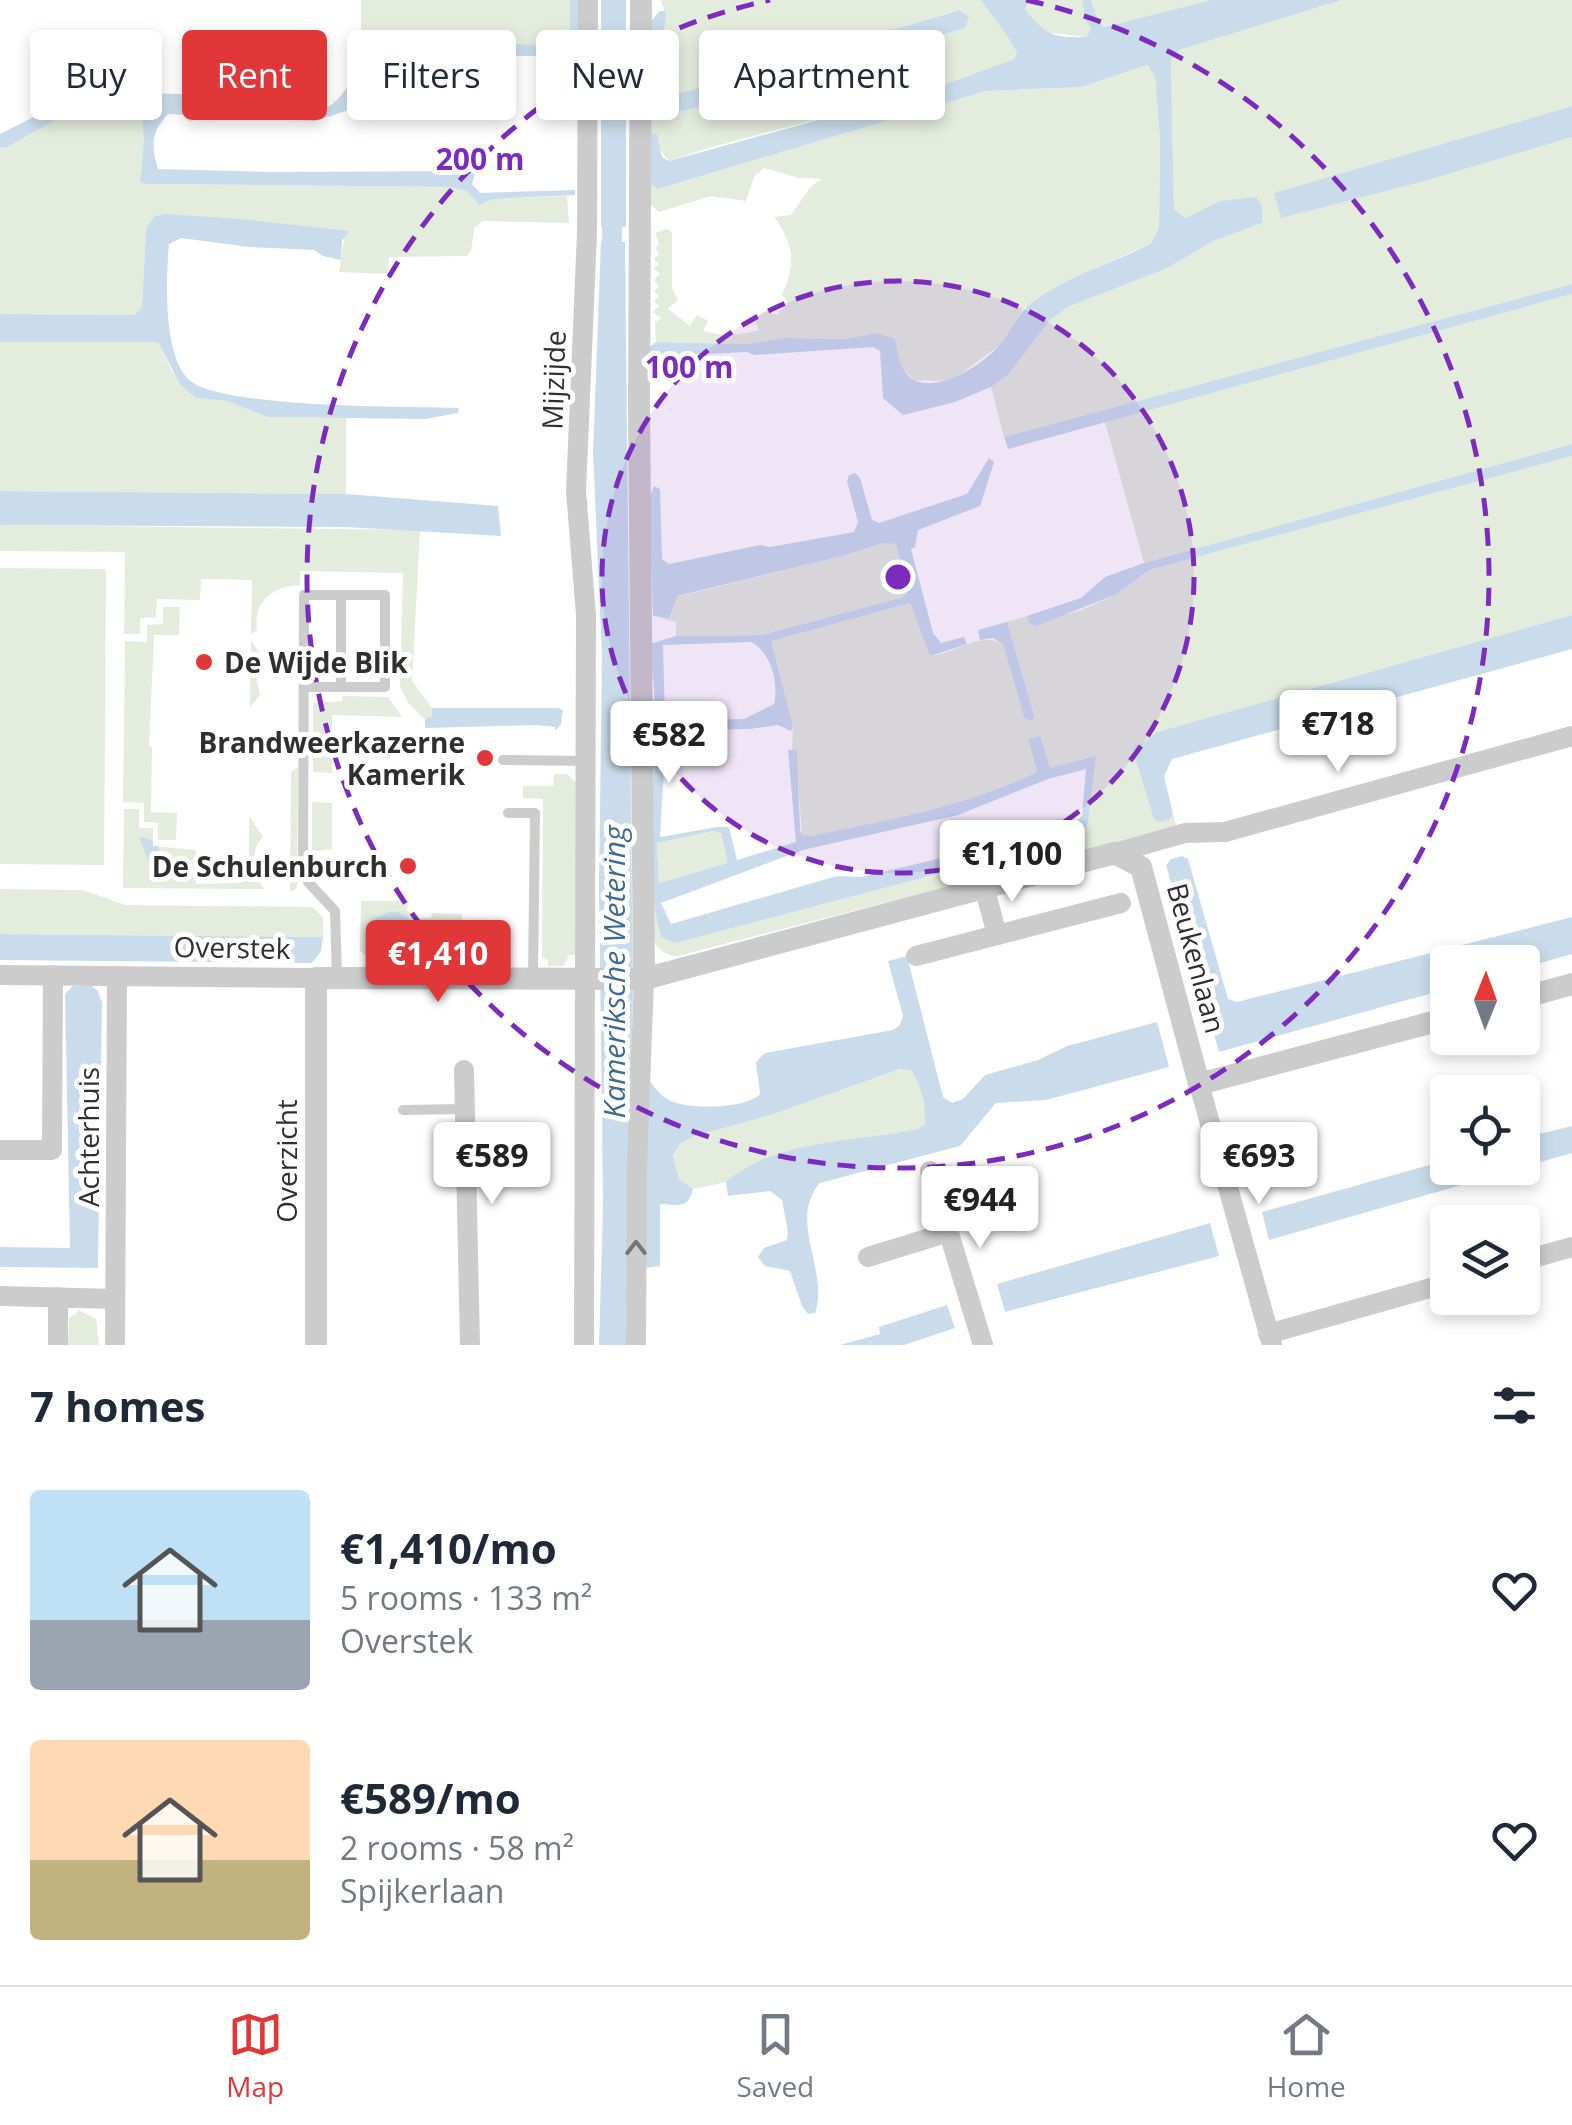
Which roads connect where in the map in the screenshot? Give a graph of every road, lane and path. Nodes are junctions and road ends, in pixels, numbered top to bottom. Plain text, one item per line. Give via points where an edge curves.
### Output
1 (588, 0) edge
2 (641, 0) edge
3 (342, 594) junction
4 (304, 687) junction
5 (341, 687) junction
6 (1572, 736) edge
7 (503, 760) dead end
8 (586, 761) junction
9 (508, 813) dead end
10 (1115, 853) junction
11 (984, 886) junction
12 (1121, 903) dead end
13 (997, 935) junction
14 (916, 956) dead end
15 (0, 975) edge
16 (53, 975) junction
17 (116, 976) junction
18 (327, 978) junction
19 (640, 978) junction
20 (534, 979) junction
21 (590, 979) junction
22 (1572, 984) edge
23 (1540, 993) edge
24 (1430, 1023) edge
25 (464, 1070) dead end
26 (1200, 1084) junction
27 (403, 1110) dead end
28 (465, 1110) junction
29 (0, 1150) edge
30 (930, 1171) dead end
31 (948, 1232) junction
32 (1572, 1247) edge
33 (868, 1257) dead end
34 (1540, 1257) edge
35 (1430, 1289) edge
36 (0, 1296) edge
37 (58, 1297) junction
38 (115, 1299) junction
39 (1270, 1340) edge
40 (58, 1345) edge
41 (115, 1345) edge
42 (316, 1345) edge
43 (470, 1345) edge
44 (584, 1345) edge
45 (636, 1345) edge
46 (983, 1345) edge

1 - 8 street, Mijzijde via 576,491 586,615
2 - 19 street
3 - 4 lane via 304,594
3 - 5 lane
3 - 5 lane via 385,595 385,687
4 - 5 lane
4 - 18 lane via 303,867 335,911
6 - 10 street via 1225,832 1185,833
7 - 8 lane
8 - 21 street, Mijzijde
9 - 20 lane via 535,813
10 - 11 street
10 - 26 street, Beukenlaan via 1141,867
11 - 13 street
11 - 19 street
12 - 13 street
13 - 14 street
15 - 16 street, Overstek
16 - 17 street, Overstek
16 - 29 street via 52,1150
17 - 18 street, Overstek
17 - 38 street, Achterhuis
18 - 20 street, Overstek
18 - 42 street, Overzicht
19 - 21 street, Overstek
45 -> 19 street
20 - 21 street, Overstek
21 - 44 street, Mijzijde
22 - 23 street
24 - 26 street
25 - 28 street
26 - 39 street
27 - 28 lane
28 - 43 street
30 - 31 street
31 - 33 street
31 - 46 street
32 - 34 street
35 - 39 street
36 - 37 street
37 - 38 street
37 - 40 street
38 - 41 street, Achterhuis

